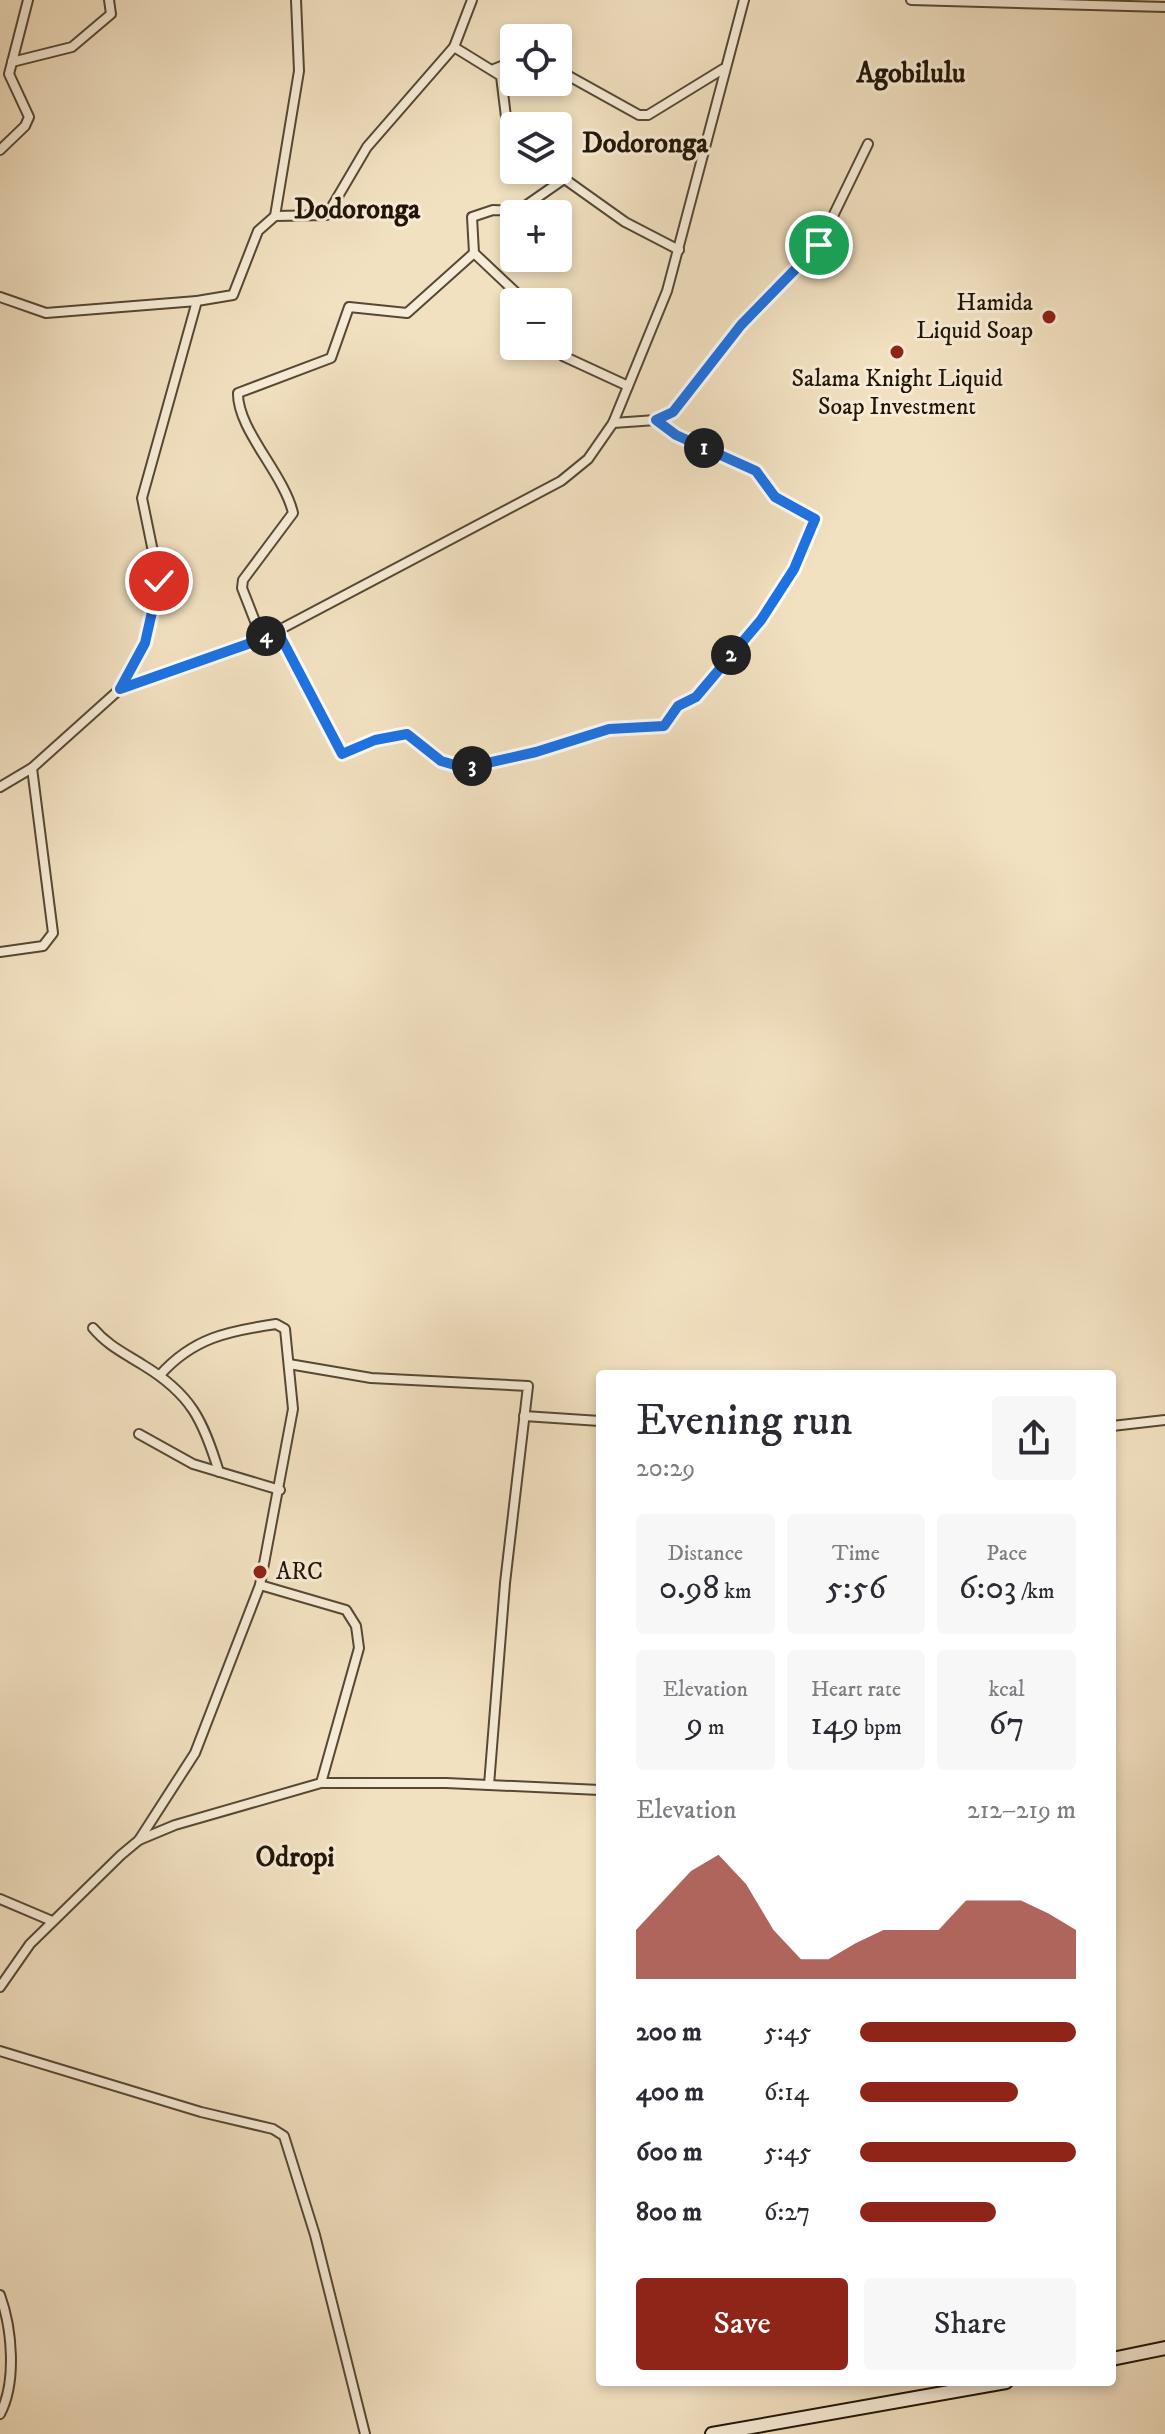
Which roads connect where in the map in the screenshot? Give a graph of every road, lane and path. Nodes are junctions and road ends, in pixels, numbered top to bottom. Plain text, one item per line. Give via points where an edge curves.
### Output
1 (28, 0) edge
2 (109, 0) edge
3 (296, 0) edge
4 (472, 0) edge
5 (744, 0) edge
6 (911, 0) edge
7 (1165, 7) edge
8 (454, 47) junction
9 (12, 62) junction
10 (500, 67) edge
11 (724, 68) junction
12 (494, 69) junction
13 (572, 78) edge
14 (505, 112) edge
15 (868, 144) dead end
16 (0, 150) edge
17 (557, 184) edge
18 (571, 184) edge
19 (275, 216) junction
20 (679, 250) junction
21 (474, 253) junction
22 (511, 288) edge
23 (0, 297) edge
24 (197, 301) junction
25 (572, 360) edge
26 (628, 386) junction
27 (656, 420) junction
28 (613, 423) junction
29 (277, 630) junction
30 (262, 639) junction
31 (120, 689) junction
32 (32, 768) junction
33 (0, 787) edge
34 (0, 952) edge
35 (93, 1328) dead end
36 (289, 1364) junction
37 (160, 1375) junction
38 (524, 1416) junction
39 (1165, 1420) edge
40 (596, 1421) edge
41 (1116, 1426) edge
42 (139, 1434) dead end
43 (219, 1472) junction
44 (280, 1490) junction
45 (260, 1585) junction
46 (321, 1783) junction
47 (489, 1785) junction
48 (596, 1790) edge
49 (139, 1840) junction
50 (0, 1899) edge
51 (52, 1921) junction
52 (0, 1987) edge
53 (0, 2051) edge
54 (0, 2295) edge
55 (1165, 2348) edge
56 (1116, 2358) edge
57 (983, 2386) edge
58 (0, 2414) edge
59 (365, 2434) edge
60 (712, 2434) edge

1 - 9 street
2 - 9 street via 111,14 72,47
3 - 19 street via 299,71
4 - 8 street
5 - 11 street
6 - 7 street
8 - 12 street
8 - 19 street via 367,147 327,215
9 - 16 street via 11,83 29,117
10 - 12 street
11 - 13 street via 648,115
11 - 20 street
12 - 14 street via 501,76
15 - 27 street via 819,245 741,325 673,412
17 - 21 street via 518,211 493,210 472,217
18 - 20 street via 625,222
19 - 24 street via 258,231 233,295
20 - 26 street
21 - 22 street
21 - 30 street via 413,310 400,314 349,307 331,358 239,391 245,418 293,513 243,580
23 - 24 street via 46,313
24 - 31 street via 142,498 159,581 145,643
25 - 26 street
26 - 28 street
27 - 28 street
27 - 29 street via 676,435 756,471 775,497 815,519 794,569 761,620 696,697 678,706 664,726 609,729 465,768 441,761 407,734 342,754
28 - 29 street via 588,459 561,481
29 - 30 street
30 - 31 street
31 - 32 street
32 - 33 street
32 - 34 street via 53,933 43,946
35 - 37 street via 104,1342
36 - 37 street via 285,1329 276,1324 195,1344
36 - 38 street via 371,1378 528,1386
36 - 44 street via 293,1409
37 - 43 street via 198,1412
38 - 40 street
38 - 47 street
39 - 41 street
42 - 43 street via 179,1458
43 - 44 street
44 - 45 street
45 - 46 street via 346,1610 356,1626 356,1670
45 - 49 street via 195,1753
46 - 47 street
46 - 49 street
47 - 48 street
49 - 51 street
50 - 51 street
51 - 52 street
53 - 59 street via 284,2136
54 - 58 street via 10,2344 8,2392
55 - 56 main road
57 - 60 main road

